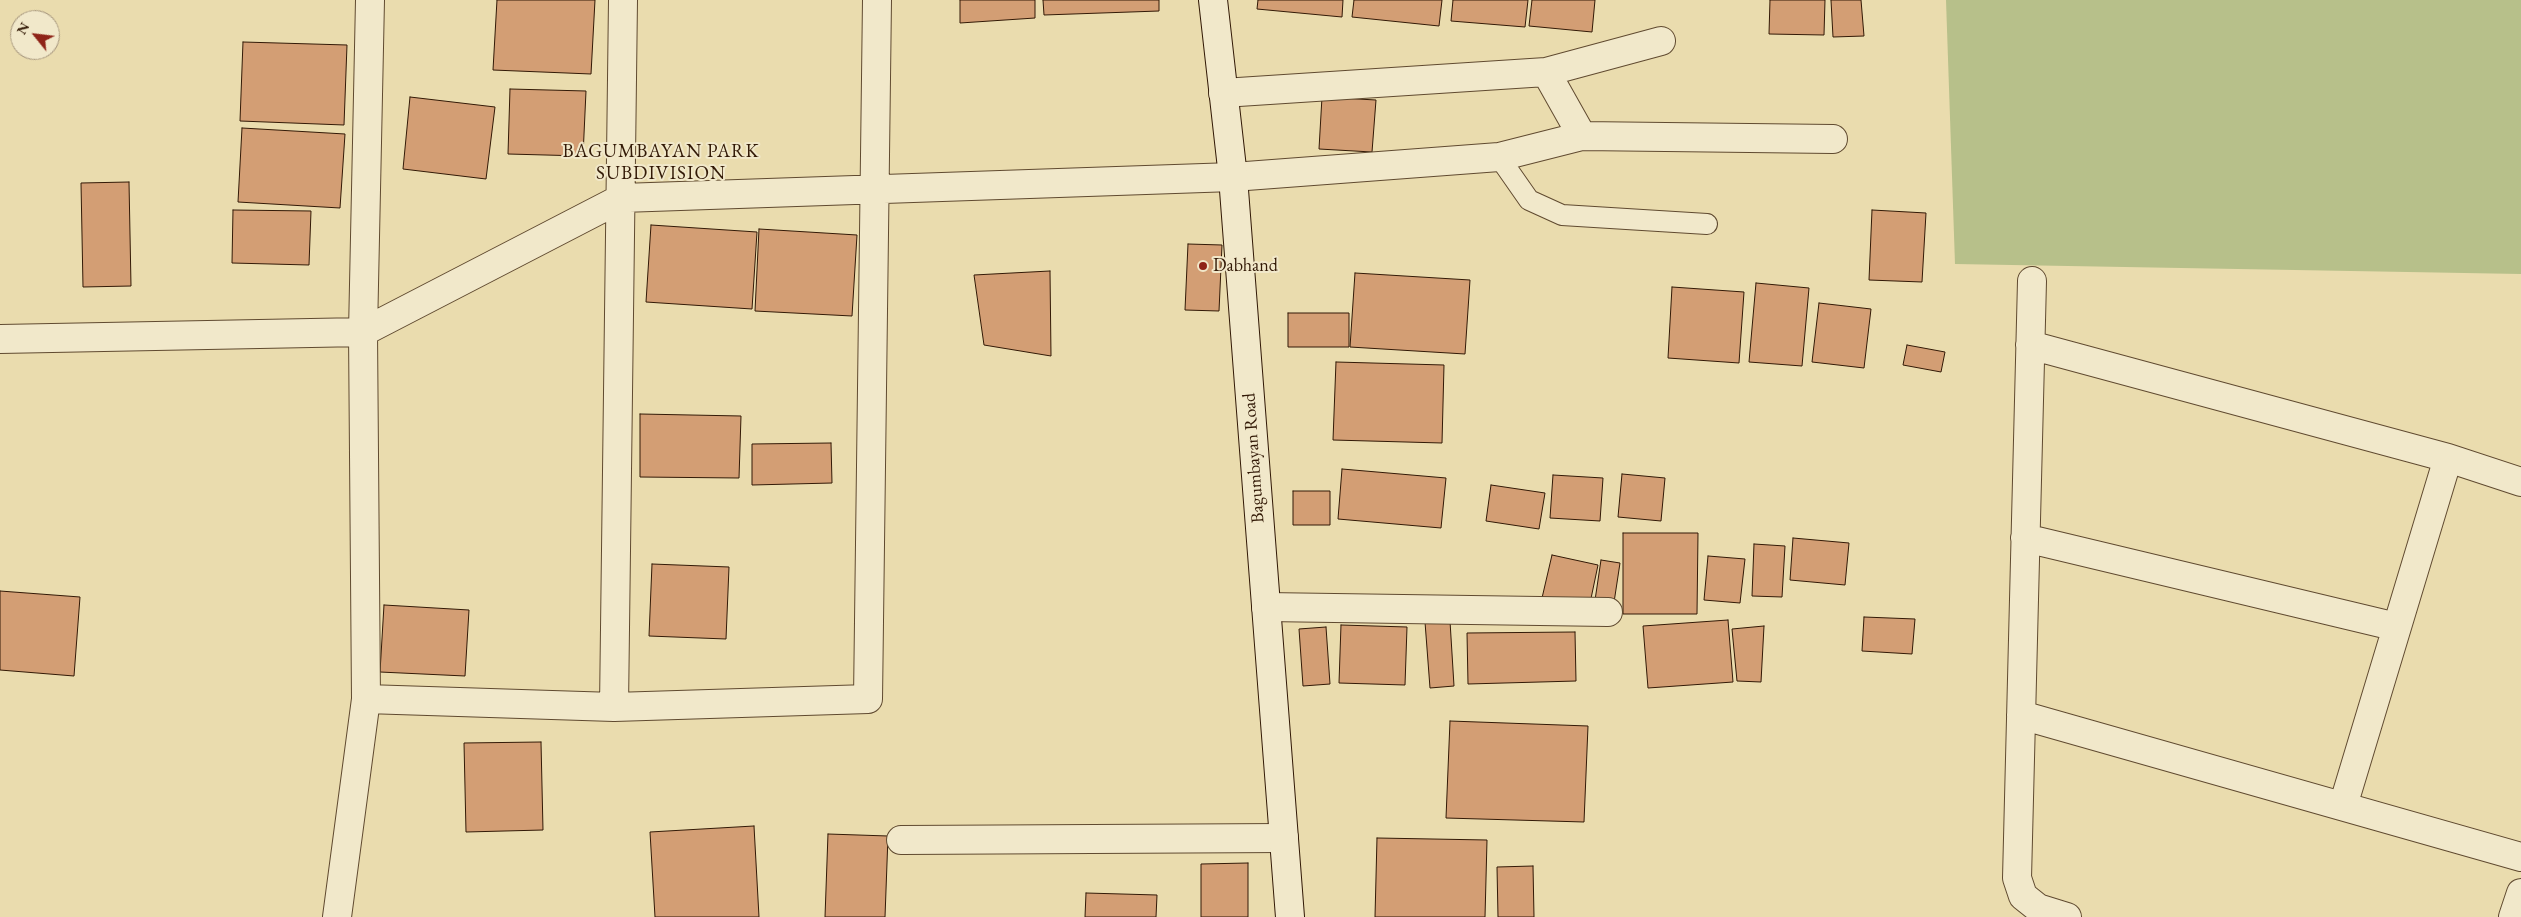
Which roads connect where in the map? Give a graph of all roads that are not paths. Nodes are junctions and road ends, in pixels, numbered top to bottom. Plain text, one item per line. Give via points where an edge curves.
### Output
1 (370, 0) edge
2 (623, 0) edge
3 (877, 0) edge
4 (1212, 0) edge
5 (1661, 41) dead end
6 (1546, 72) junction
7 (1223, 93) junction
8 (1582, 136) junction
9 (1833, 139) dead end
10 (1499, 157) junction
11 (1233, 176) junction
12 (874, 191) junction
13 (622, 198) junction
14 (1707, 224) dead end
15 (2032, 281) dead end
16 (363, 332) junction
17 (0, 340) edge
18 (2030, 345) junction
19 (2448, 458) junction
20 (2521, 482) edge
21 (2025, 538) junction
22 (1266, 607) junction
23 (1608, 612) dead end
24 (2397, 627) junction
25 (366, 699) junction
26 (614, 707) junction
27 (2021, 715) junction
28 (2343, 806) junction
29 (1284, 838) junction
30 (901, 840) dead end
31 (2521, 857) edge
32 (2521, 893) edge
33 (337, 917) edge
34 (1290, 917) edge
35 (2067, 917) edge
36 (2513, 917) edge

1 - 16 street
2 - 13 street
3 - 12 street
4 - 7 street, Bagumbayan Road
5 - 6 street
6 - 7 street
6 - 8 street
7 - 11 street, Bagumbayan Road
8 - 9 street
8 - 10 street
10 - 11 street
10 - 14 lane via 1528,200 1562,215
11 - 12 street
11 - 22 street, Bagumbayan Road
12 - 13 street
12 - 26 street via 868,699
13 - 16 street
13 - 26 street
15 - 18 street
16 - 17 street
16 - 25 street
18 - 19 street
18 - 21 street
19 - 20 street
19 - 24 street
21 - 24 street
21 - 27 street
22 - 23 street
22 - 29 street, Bagumbayan Road
24 - 28 street
25 - 26 street
25 - 33 street
27 - 28 street
27 - 35 street via 2017,878 2023,896 2038,908
28 - 31 street
29 - 30 street
29 - 34 street, Bagumbayan Road
32 - 36 street

